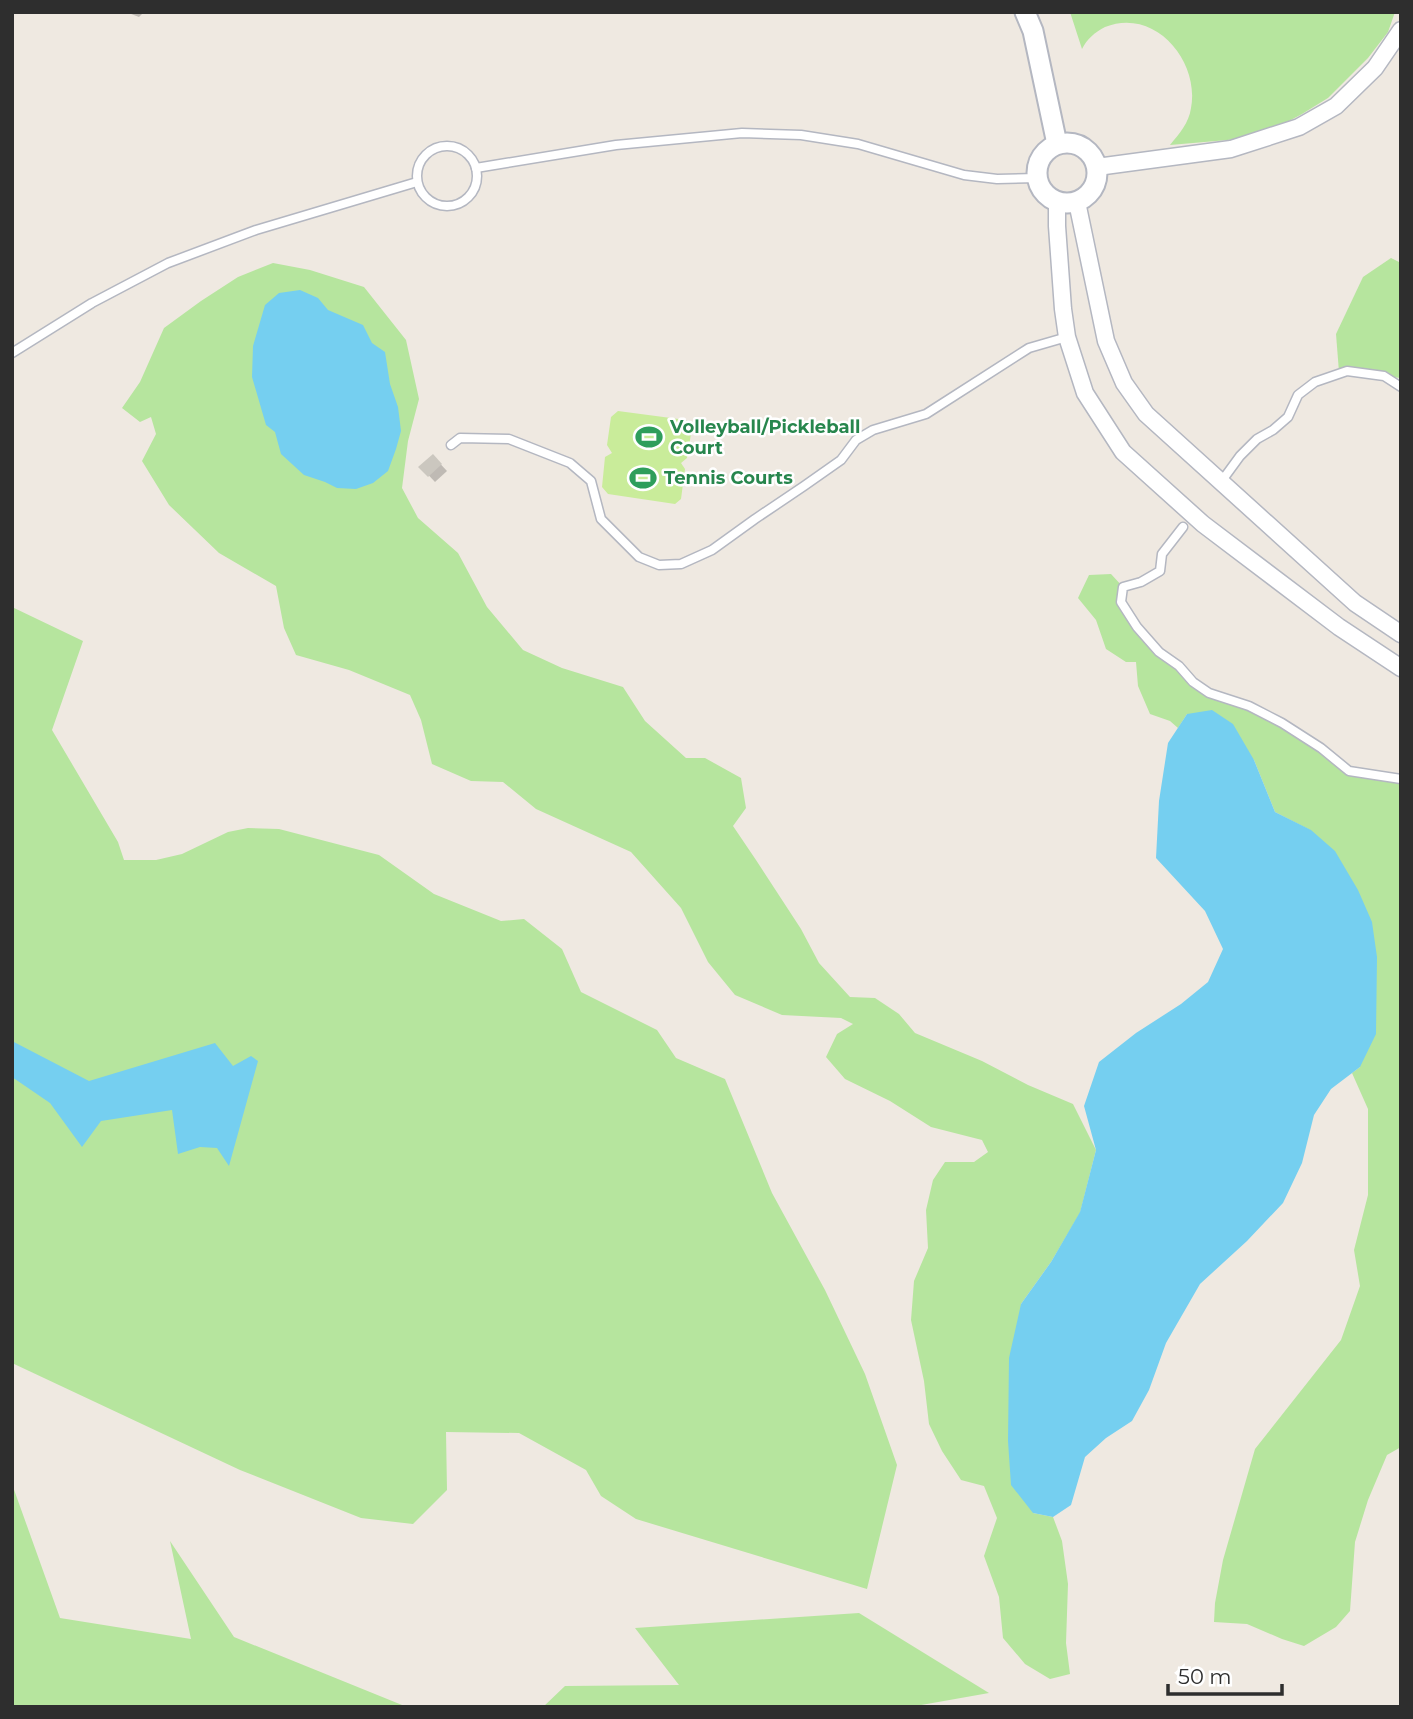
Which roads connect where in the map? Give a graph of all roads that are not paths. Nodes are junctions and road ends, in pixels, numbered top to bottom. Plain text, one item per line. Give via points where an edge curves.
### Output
1 (1026, 12) edge
2 (1401, 30) edge
3 (1057, 144) junction
4 (1097, 167) junction
5 (476, 168) junction
6 (1037, 178) junction
7 (417, 183) junction
8 (1067, 202) junction
9 (1067, 337) junction
10 (12, 353) edge
11 (1401, 387) edge
12 (451, 445) dead end
13 (1221, 482) junction
14 (1183, 527) dead end
15 (1401, 634) edge
16 (1401, 668) edge
17 (1401, 779) edge

1 - 3 street
2 - 4 street via 1375,68 1336,106 1299,127 1231,149
3 - 4 street via 1082,146
3 - 6 street via 1040,157
4 - 8 street via 1095,184 1084,198
5 - 6 lane via 616,145 742,133 801,135 858,144 964,174
5 - 7 lane via 464,151 444,145 419,162
5 - 7 lane via 474,189 459,204 438,205 428,200
6 - 8 street via 1044,193
7 - 10 lane via 256,229 167,263
8 - 9 street via 1058,240
8 - 13 street via 1106,341 1124,383 1146,414
9 - 12 lane via 1029,348 926,414 873,430 804,486 712,550 681,564 659,565 639,557 601,519 591,481 570,463 509,439 460,438
9 - 16 street via 1085,393 1123,452 1203,524
11 - 13 lane via 1384,376 1347,370 1315,382 1298,395 1288,417 1257,439
13 - 15 street via 1355,603
14 - 17 lane via 1162,554 1160,571 1123,587 1121,601 1137,627 1159,652 1209,693 1282,723 1349,771

